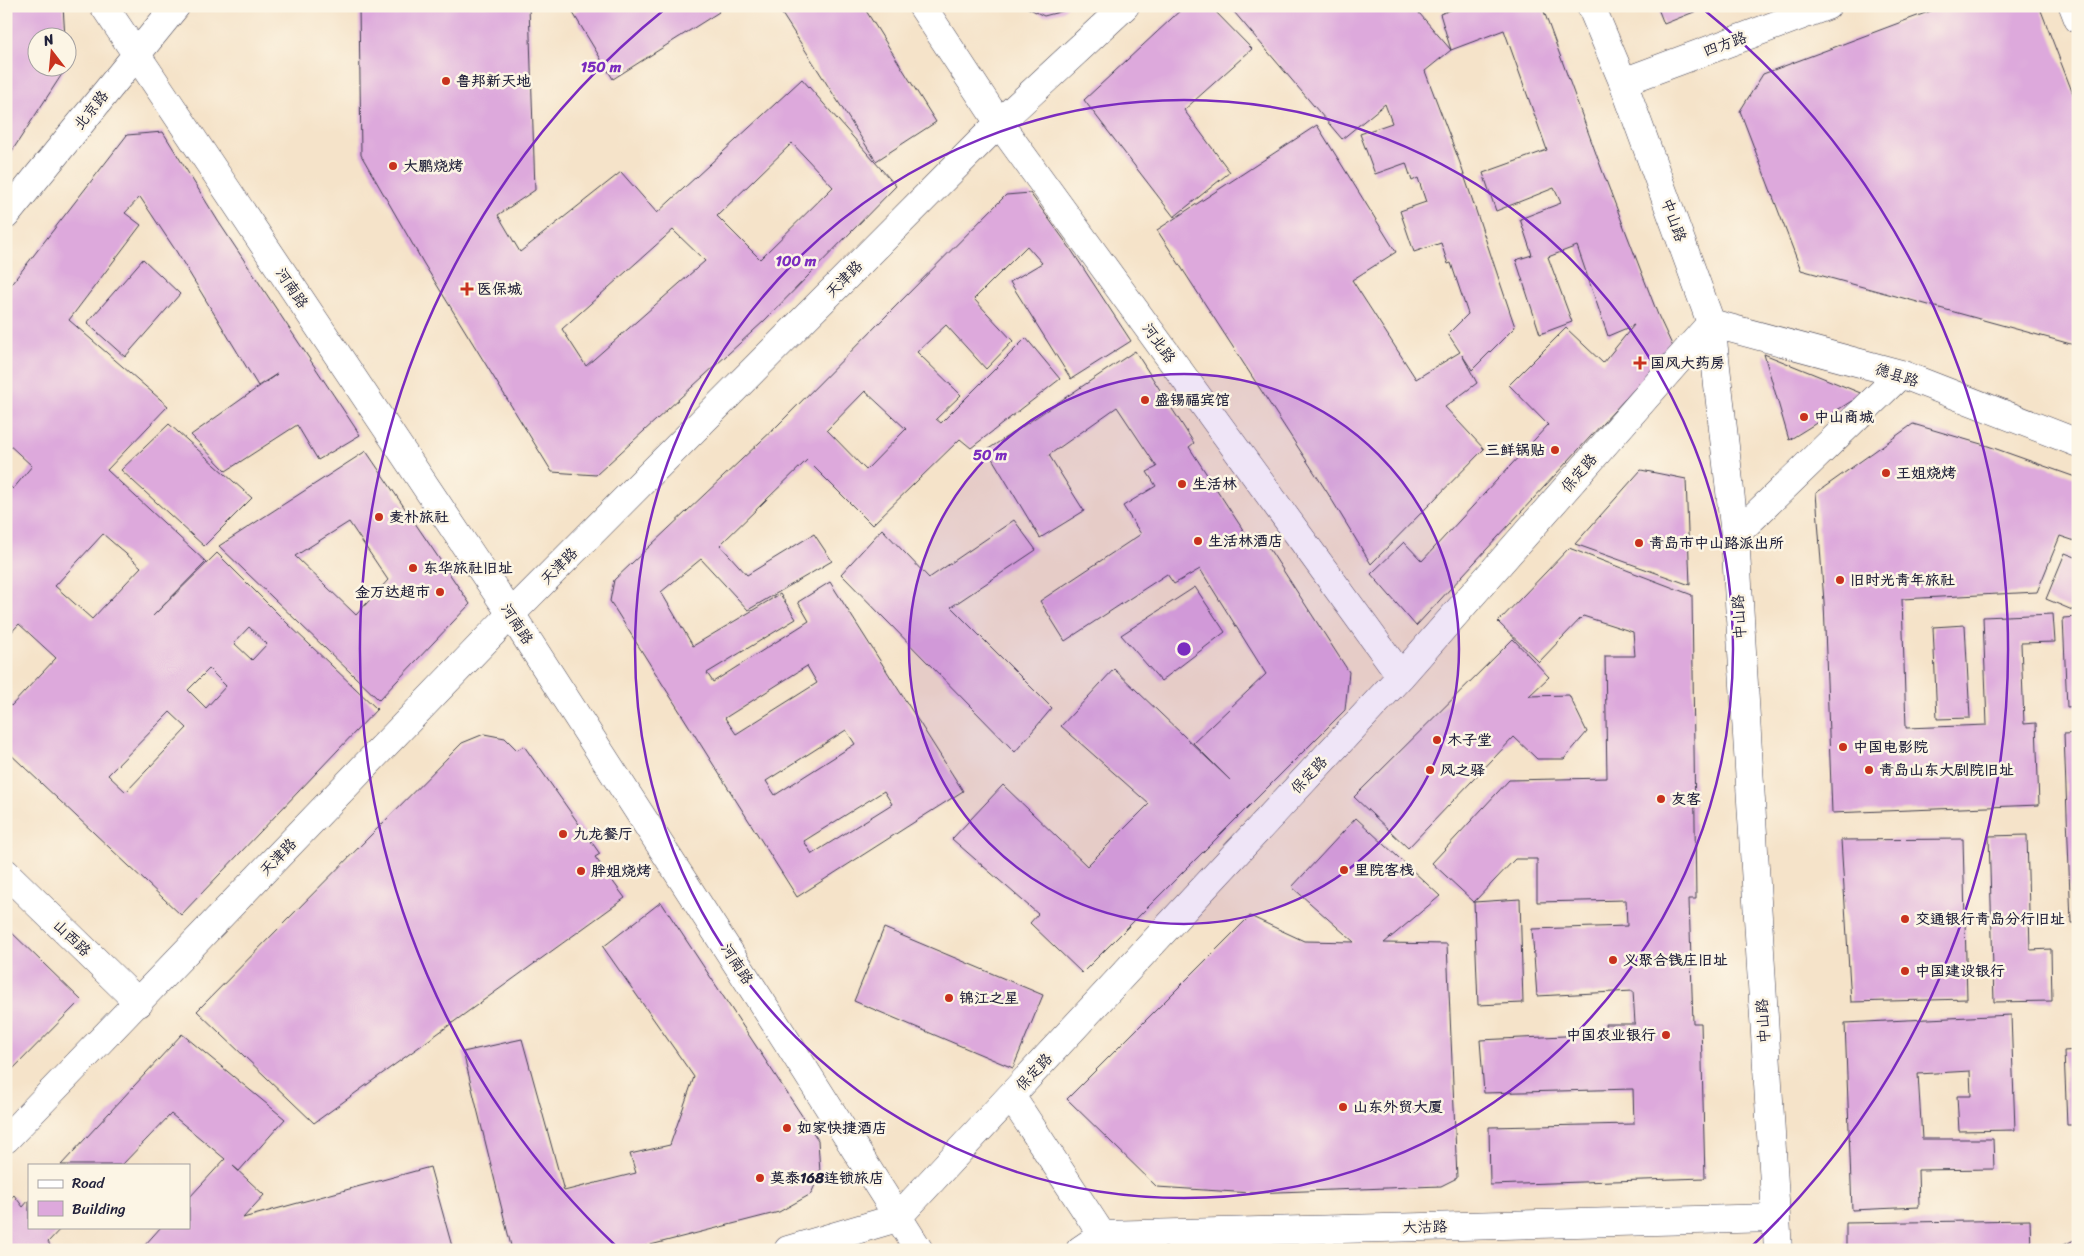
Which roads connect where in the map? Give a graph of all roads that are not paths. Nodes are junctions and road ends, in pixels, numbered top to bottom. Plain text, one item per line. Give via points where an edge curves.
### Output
1 (104, 6) edge
2 (176, 6) edge
3 (922, 6) edge
4 (1125, 6) edge
5 (1591, 6) edge
6 (1827, 6) edge
7 (2073, 6) edge
8 (2078, 18) edge
9 (136, 56) junction
10 (1623, 82) junction
11 (999, 123) junction
12 (6, 214) edge
13 (1711, 323) junction
14 (1901, 374) junction
15 (2078, 443) edge
16 (1735, 534) junction
17 (511, 614) junction
18 (1401, 676) junction
19 (6, 873) edge
20 (138, 1003) junction
21 (1011, 1096) junction
22 (6, 1138) edge
23 (898, 1218) junction
24 (1775, 1218) junction
25 (1102, 1234) junction
26 (788, 1250) edge
27 (919, 1250) edge
28 (1080, 1250) edge
29 (1778, 1250) edge

1 - 9 street, 河南路
2 - 9 street, 北京路
3 - 11 street, 河北路
4 - 11 street, 天津路
5 - 10 street, 中山路
6 - 10 street, 四方路
7 - 8 street
9 - 12 street, 北京路
9 - 17 street, 河南路
10 - 13 street, 中山路
11 - 17 street, 天津路
11 - 18 street, 河北路
13 - 14 street, 德县路
13 - 16 street, 中山路
13 - 18 street, 保定路
14 - 15 street, 德县路
14 - 16 street
16 - 24 street, 中山路
17 - 20 street, 天津路
17 - 23 street, 河南路
18 - 21 street, 保定路
19 - 20 street, 山西路
20 - 22 street, 天津路
21 - 23 street, 保定路
21 - 25 street
23 - 26 street
23 - 27 street, 河南路
24 - 25 street, 大沽路
24 - 29 street, 中山路
25 - 28 street

